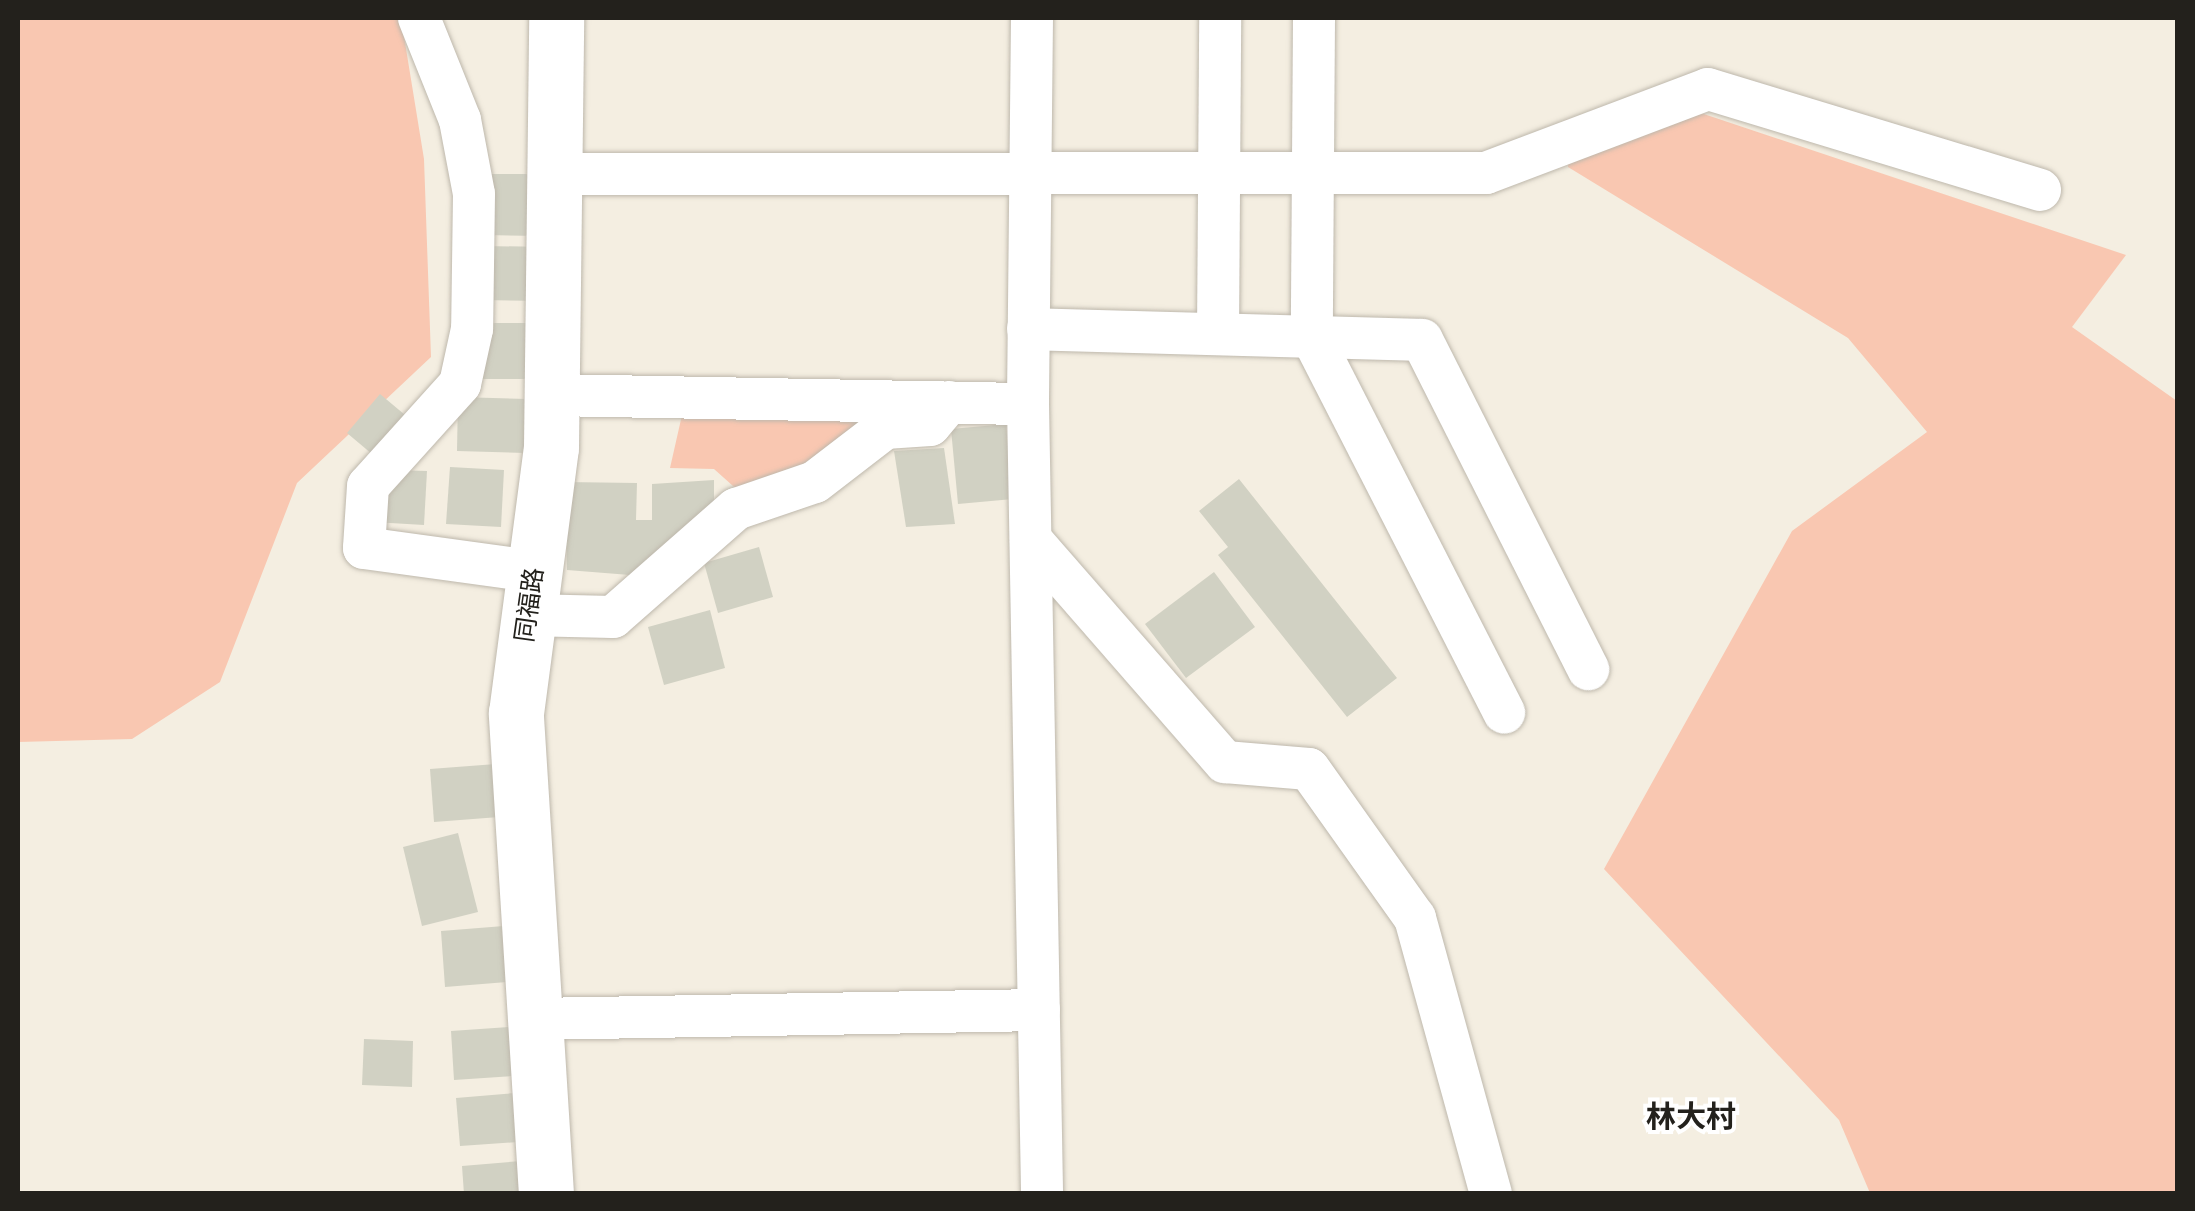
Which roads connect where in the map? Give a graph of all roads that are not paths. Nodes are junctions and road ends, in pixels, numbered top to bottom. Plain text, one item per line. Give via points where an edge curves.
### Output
1 (420, 18) edge
2 (556, 18) edge
3 (1032, 18) edge
4 (1220, 18) edge
5 (1314, 18) edge
6 (560, 174) junction
7 (1031, 174) junction
8 (1219, 174) junction
9 (1313, 174) junction
10 (2040, 190) dead end
11 (1028, 329) junction
12 (1218, 334) junction
13 (1312, 337) junction
14 (552, 395) junction
15 (949, 402) junction
16 (1028, 404) junction
17 (1031, 540) junction
18 (530, 593) junction
19 (1588, 669) dead end
20 (1504, 713) dead end
21 (1039, 1010) junction
22 (535, 1019) junction
23 (546, 1194) edge
24 (1042, 1194) edge
25 (1491, 1194) edge

1 - 18 street via 460,120 474,194 472,329 460,384 368,486 364,548
2 - 6 street, 同福路
3 - 7 street
4 - 8 street
5 - 9 street
6 - 7 street
6 - 14 street, 同福路
7 - 8 street
7 - 11 street
8 - 9 street
8 - 12 street
9 - 10 street via 1486,174 1708,89
9 - 13 street
11 - 12 street
11 - 16 street
12 - 13 street
13 - 19 street via 1422,340
13 - 20 street
14 - 15 street
14 - 18 street, 同福路
15 - 16 street
15 - 18 street via 930,425 885,428 815,482 736,509 613,617
16 - 17 street
17 - 21 street
17 - 25 street via 1225,762 1310,769 1415,918
18 - 22 street, 同福路 via 516,713
21 - 22 street
21 - 24 street
22 - 23 street, 同福路

